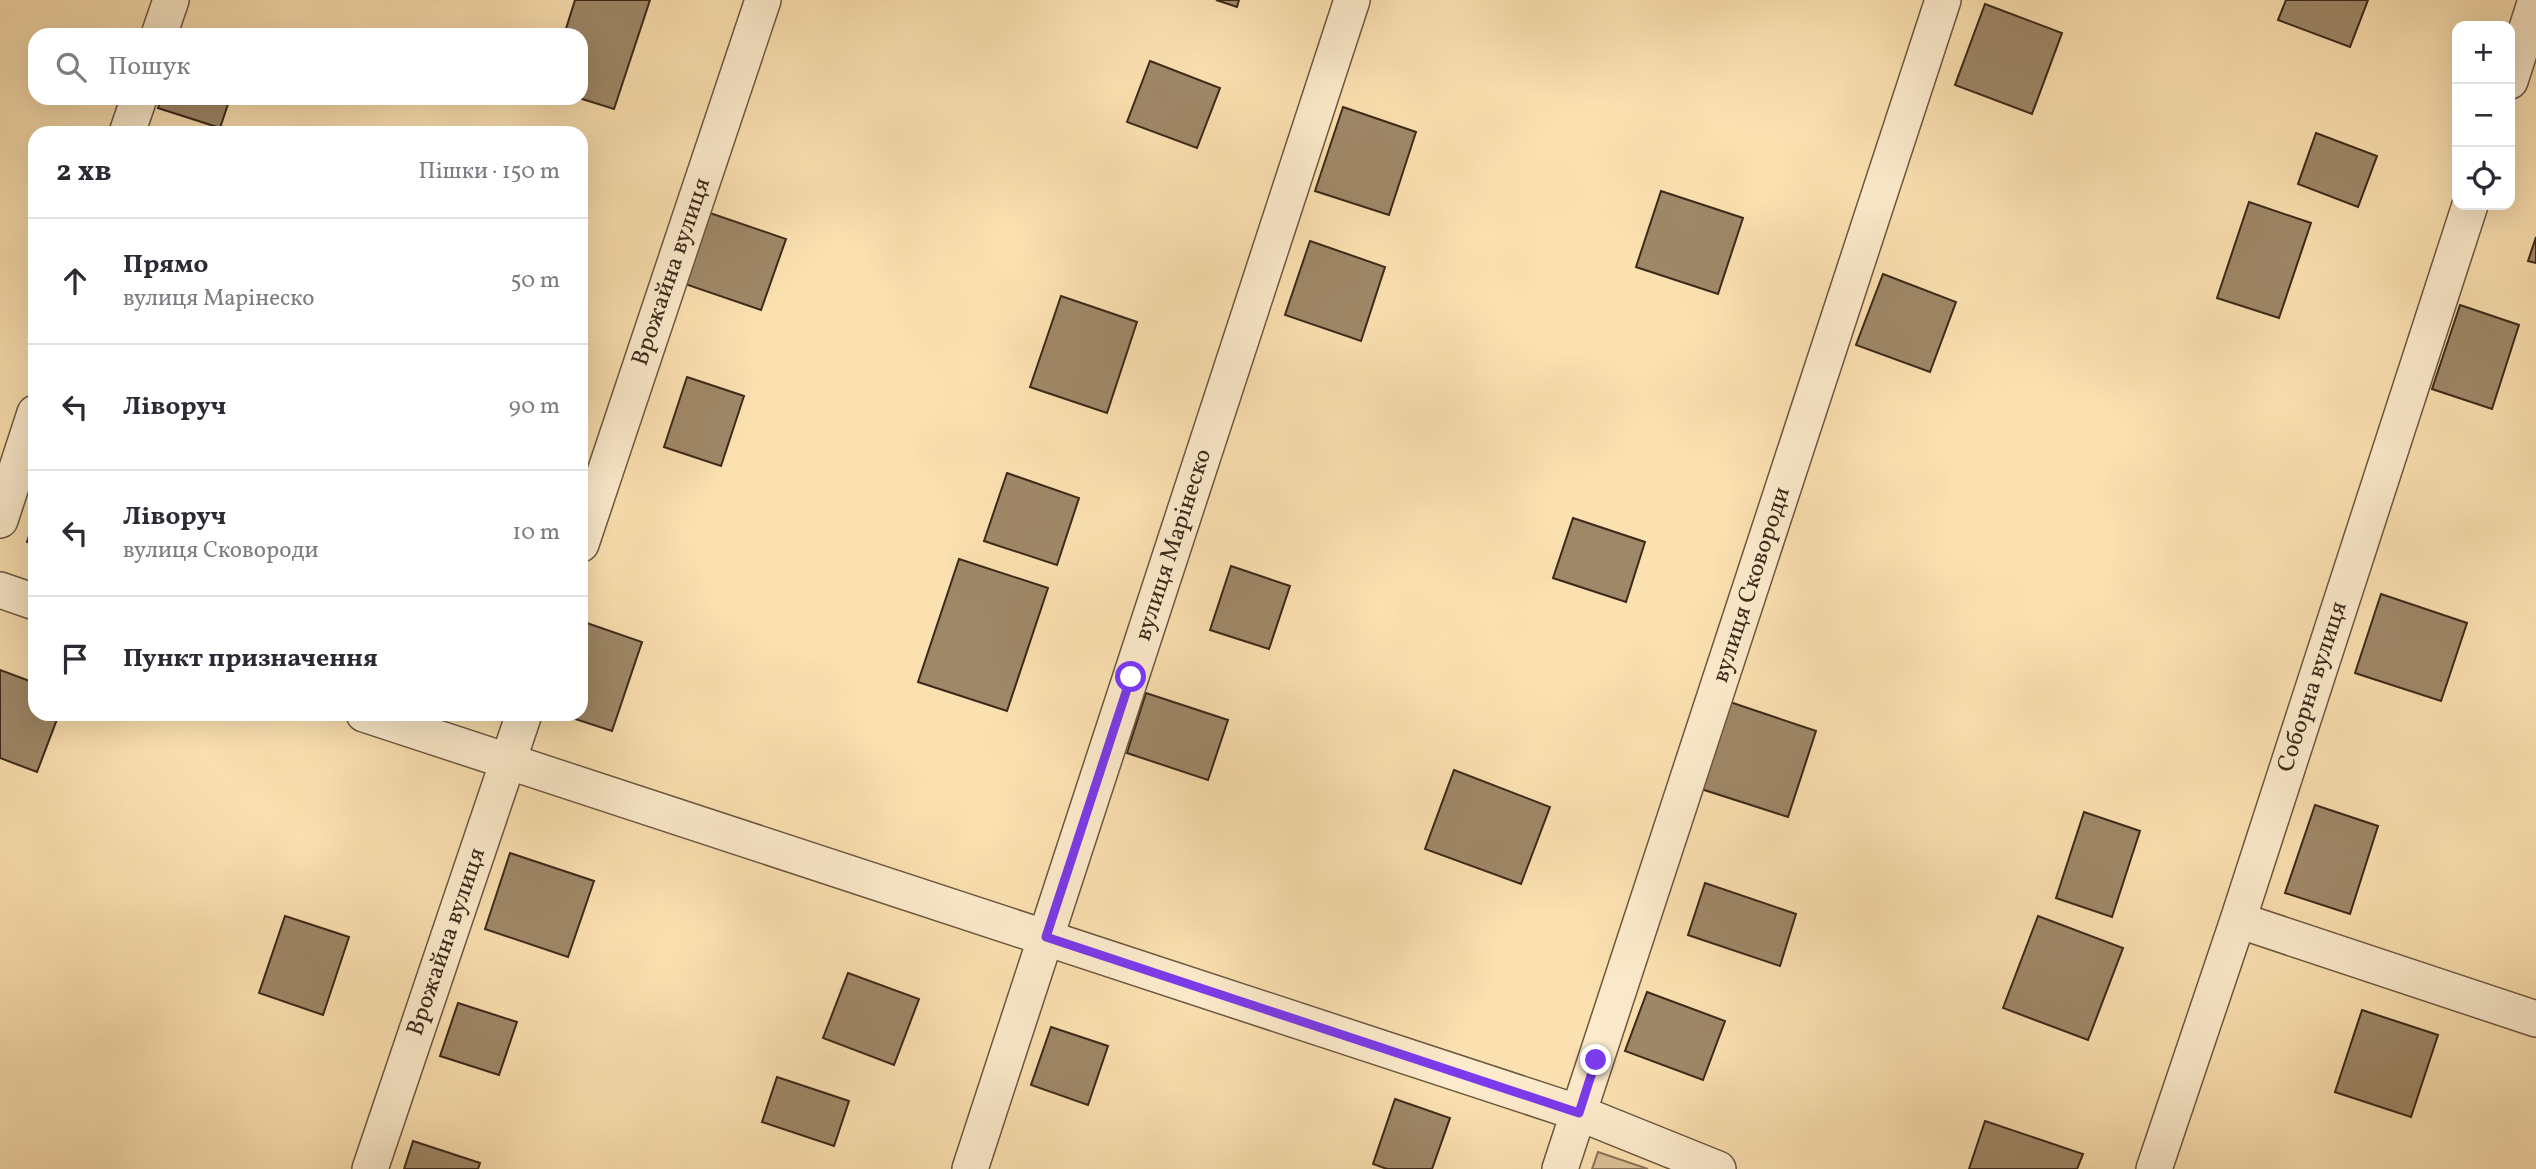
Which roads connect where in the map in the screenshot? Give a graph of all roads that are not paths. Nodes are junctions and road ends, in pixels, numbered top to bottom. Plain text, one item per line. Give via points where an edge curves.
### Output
1 (171, 0) edge
2 (763, 0) edge
3 (1352, 0) edge
4 (1943, 0) edge
5 (2536, 1) edge
6 (161, 28) edge
7 (2515, 66) edge
8 (137, 105) edge
9 (129, 126) edge
10 (2468, 210) edge
11 (28, 434) edge
12 (0, 520) edge
13 (588, 523) edge
14 (0, 590) edge
15 (28, 600) edge
16 (385, 721) edge
17 (522, 721) edge
18 (508, 763) junction
19 (2238, 920) junction
20 (1046, 937) junction
21 (2536, 1019) edge
22 (1579, 1113) junction
23 (370, 1169) edge
24 (970, 1169) edge
25 (1560, 1169) edge
26 (1718, 1169) edge
27 (2154, 1169) edge

1 - 6 street
2 - 13 street, Врожайна вулиця
3 - 20 street, вулиця Марінеско
4 - 22 street, вулиця Сковороди
5 - 7 street
8 - 9 street
10 - 19 street, Соборна вулиця
11 - 12 street
14 - 15 street
16 - 18 street
17 - 18 street, Врожайна вулиця
18 - 20 street
18 - 23 street, Врожайна вулиця
19 - 21 street
19 - 27 street, Соборна вулиця
20 - 22 street
20 - 24 street, вулиця Марінеско
22 - 25 street, вулиця Сковороди
22 - 26 street

